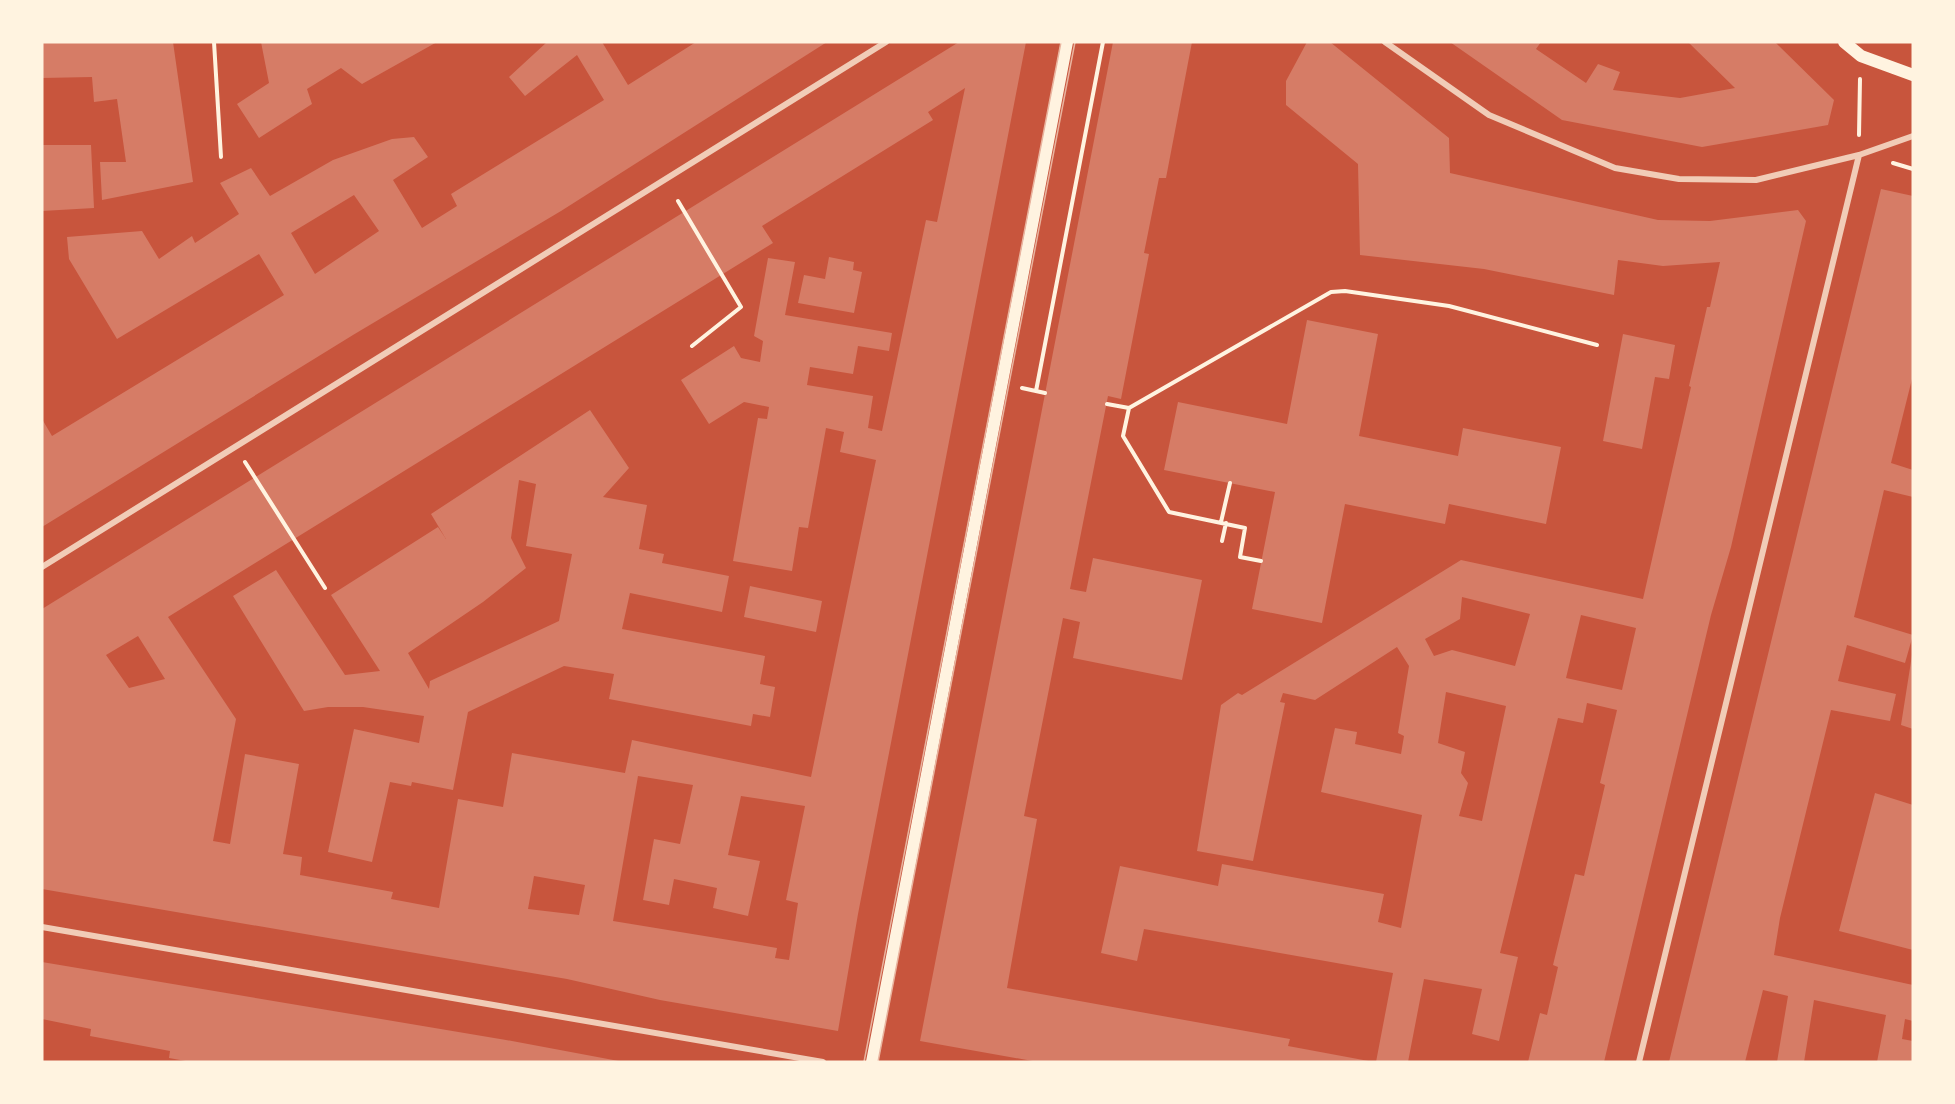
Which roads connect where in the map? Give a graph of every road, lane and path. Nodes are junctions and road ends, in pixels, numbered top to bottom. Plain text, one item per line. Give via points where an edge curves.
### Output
1 (214, 42) edge
2 (886, 42) edge
3 (1068, 42) edge
4 (1103, 42) edge
5 (1385, 42) edge
6 (1844, 42) edge
7 (1861, 56) junction
8 (1913, 75) edge
9 (1913, 136) edge
10 (1859, 154) junction
11 (221, 158) dead end
12 (678, 201) dead end
13 (1597, 345) dead end
14 (692, 346) dead end
15 (1036, 391) dead end
16 (1107, 404) dead end
17 (1129, 408) junction
18 (250, 469) dead end
19 (1230, 483) dead end
20 (1223, 523) junction
21 (1222, 541) dead end
22 (1261, 561) dead end
23 (42, 567) edge
24 (325, 588) dead end
25 (42, 927) edge
26 (823, 1062) edge
27 (872, 1062) edge
28 (1639, 1062) edge

1 - 11 path
2 - 23 street
3 - 27 main road
4 - 15 path
5 - 10 street via 1489,115 1615,168 1679,179 1756,180
6 - 7 main road
7 - 8 main road
7 - 10 path
9 - 10 street
10 - 28 street
12 - 14 path via 741,307
13 - 17 path via 1449,306 1331,292
16 - 17 path
17 - 20 path via 1123,436 1169,512
18 - 24 path
19 - 20 path
20 - 21 path
20 - 22 path via 1245,528 1240,557
25 - 26 street

